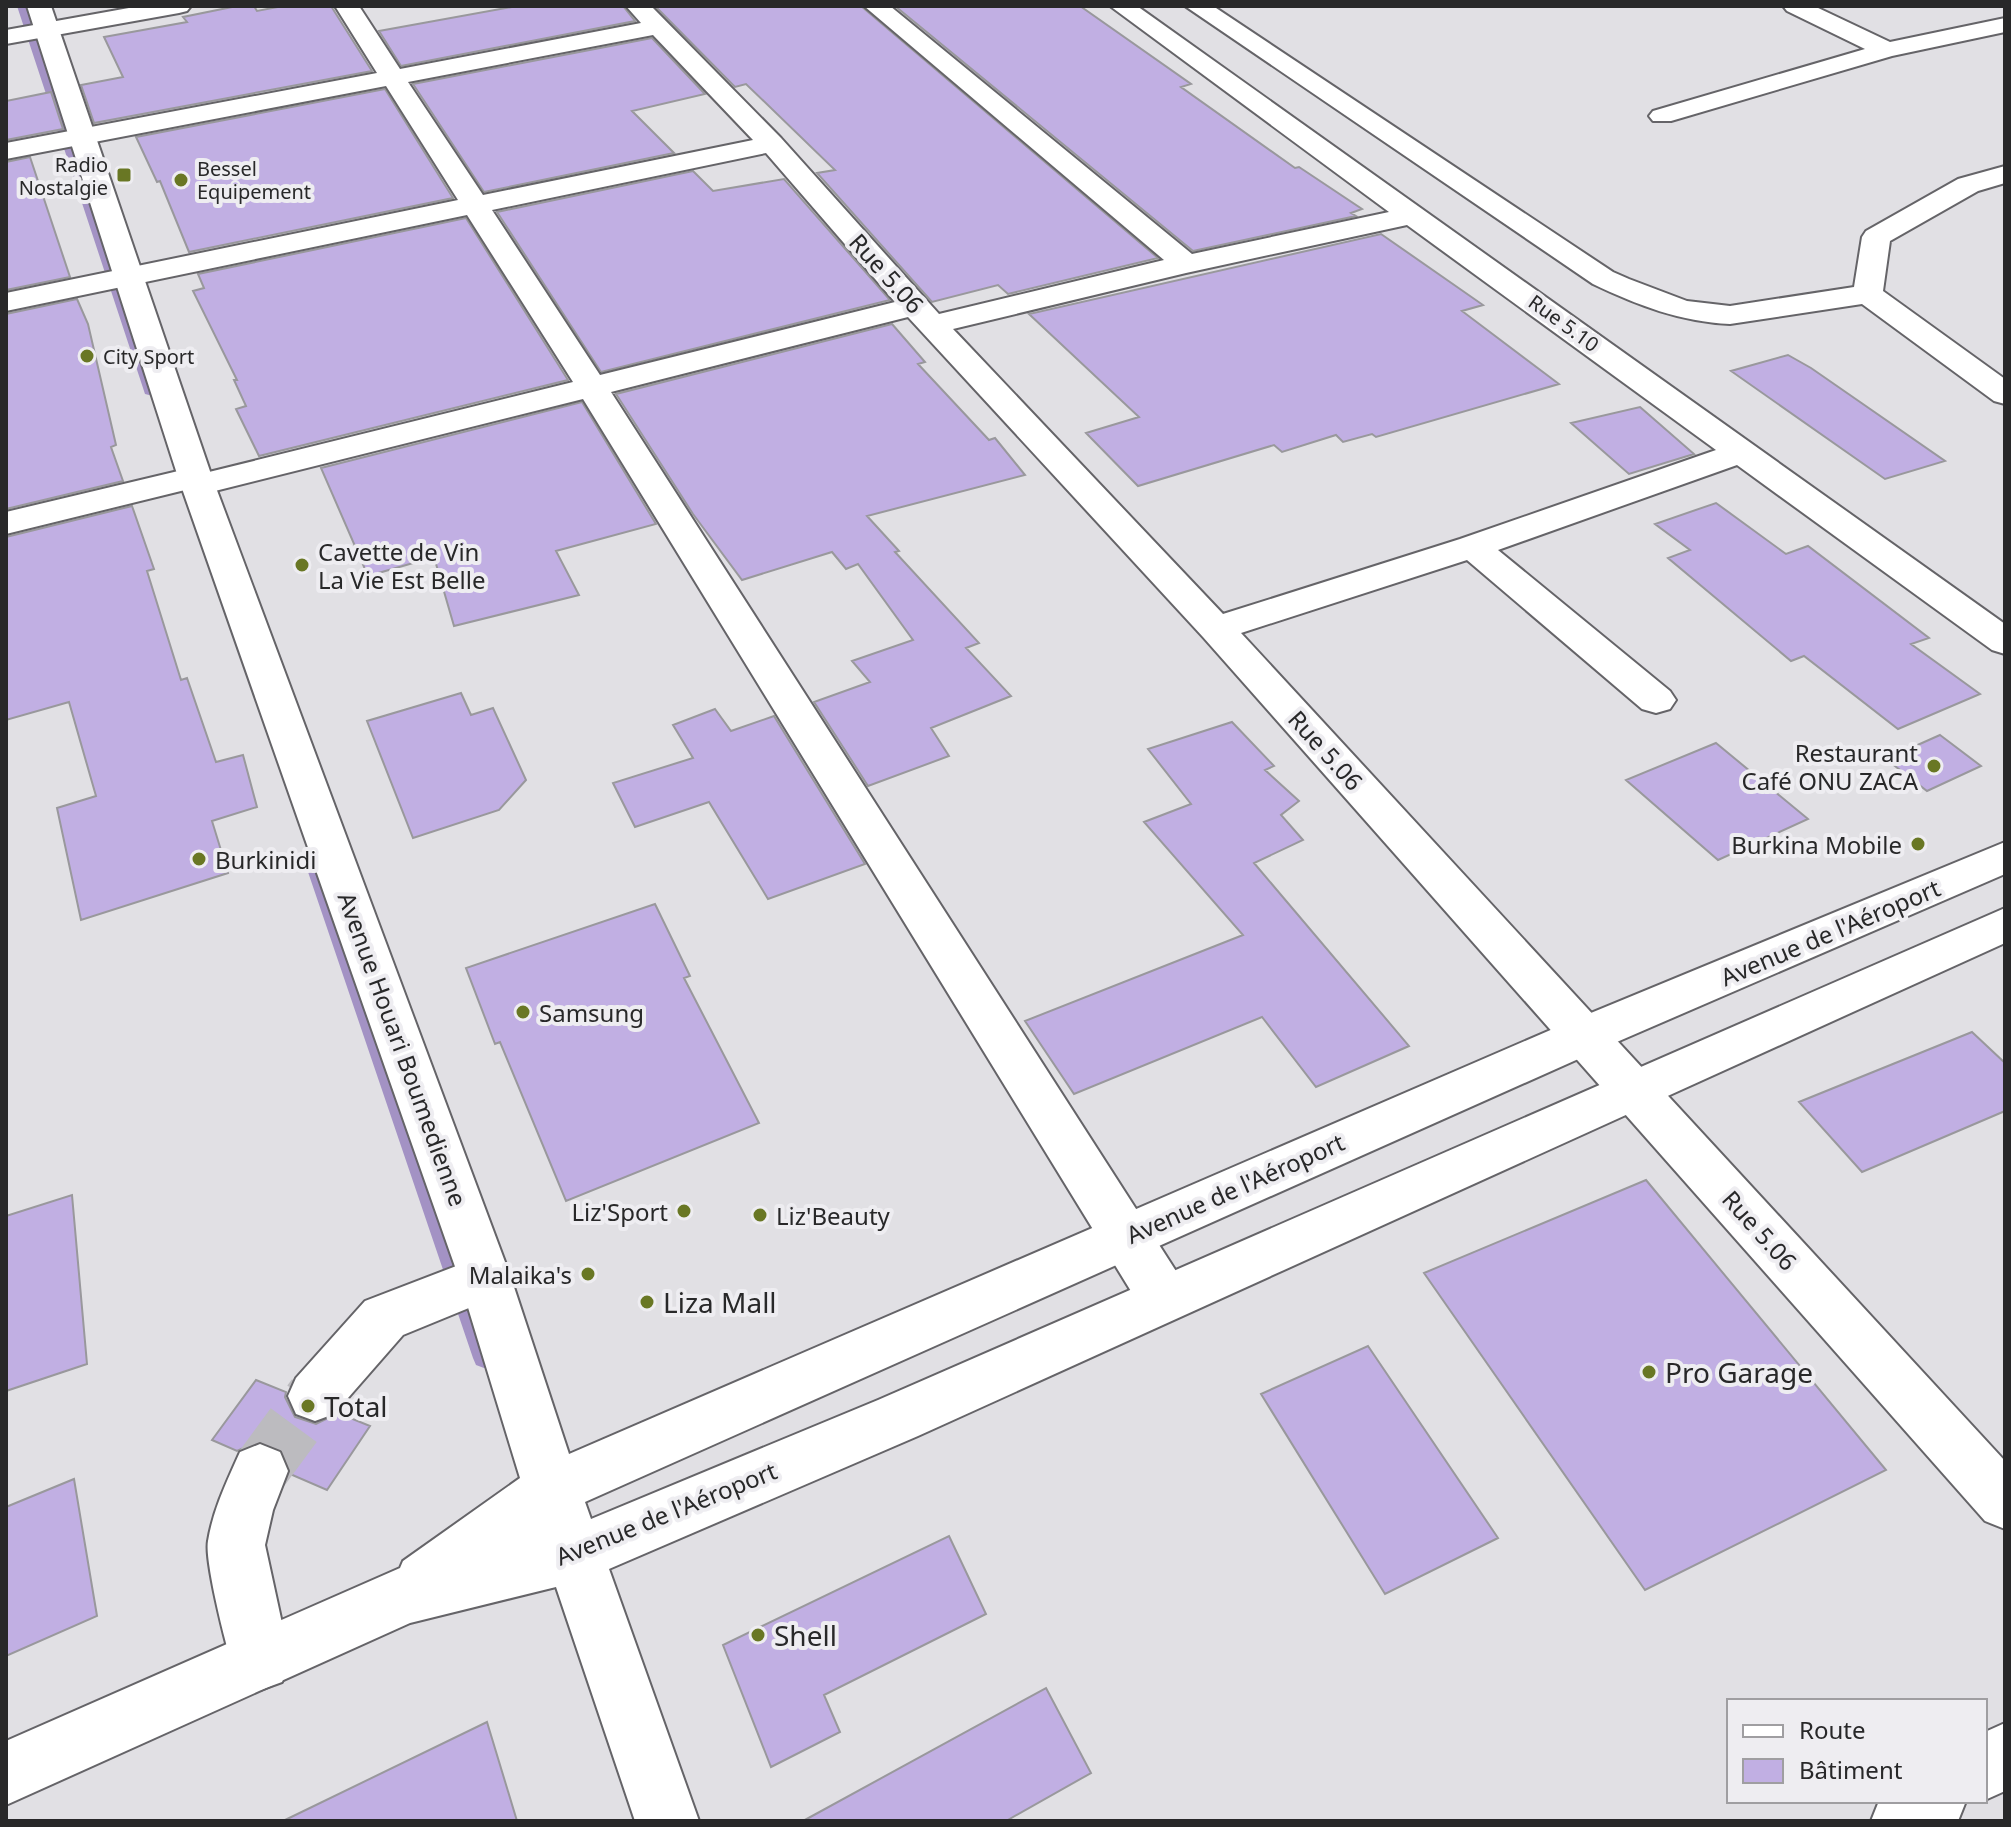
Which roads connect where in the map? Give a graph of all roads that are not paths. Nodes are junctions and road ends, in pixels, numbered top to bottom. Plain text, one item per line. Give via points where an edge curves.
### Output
1 (179, 6) edge
2 (347, 6) edge
3 (876, 6) edge
4 (1122, 6) edge
5 (1197, 6) edge
6 (1795, 6) edge
7 (648, 16) edge
8 (44, 18) edge
9 (2005, 25) edge
10 (6, 37) edge
11 (1887, 50) junction
12 (393, 77) junction
13 (1662, 116) dead end
14 (82, 136) junction
15 (772, 144) junction
16 (6, 151) edge
17 (2005, 174) edge
18 (474, 206) junction
19 (1413, 215) junction
20 (1186, 264) junction
21 (128, 276) junction
22 (1868, 294) junction
23 (6, 302) edge
24 (924, 315) junction
25 (592, 387) junction
26 (2005, 394) edge
27 (1743, 452) junction
28 (197, 481) junction
29 (6, 523) edge
30 (1473, 547) junction
31 (1216, 629) junction
32 (2005, 642) edge
33 (1656, 700) dead end
34 (2005, 857) edge
35 (2005, 924) edge
36 (1586, 1035) junction
37 (1634, 1090) junction
38 (1127, 1235) junction
39 (485, 1278) junction
40 (1164, 1298) junction
41 (315, 1396) tunnel mouth
42 (260, 1471) tunnel mouth
43 (552, 1489) junction
44 (2005, 1502) edge
45 (576, 1554) junction
46 (406, 1595) junction
47 (260, 1660) junction
48 (2005, 1755) edge
49 (1987, 1767) edge
50 (6, 1773) edge
51 (1931, 1803) edge
52 (667, 1821) edge
53 (1903, 1821) edge

1 - 8 street
2 - 12 street
3 - 20 street
4 - 19 street, Rue 5.10
5 - 22 street via 1603,278 1654,301 1707,315 1730,315
6 - 11 street
7 - 12 street
7 - 15 street, Rue 5.06
8 - 10 street
8 - 14 street, Avenue Houari Boumedienne
9 - 11 street
11 - 13 street
12 - 14 street
12 - 18 street
14 - 16 street
14 - 21 street, Avenue Houari Boumedienne
15 - 18 street
15 - 24 street, Rue 5.06
17 - 22 street via 1968,185 1876,237
18 - 21 street
18 - 25 street
19 - 20 street
19 - 27 street, Rue 5.10
20 - 24 street
21 - 23 street
21 - 28 street, Avenue Houari Boumedienne
22 - 26 street
24 - 25 street
24 - 31 street, Rue 5.06
25 - 28 street
25 - 38 street
27 - 30 street
27 - 32 street, Rue 5.10
28 - 29 street
28 - 39 street, Avenue Houari Boumedienne
30 - 31 street
30 - 33 street
31 - 36 street, Rue 5.06
34 - 36 street, Avenue de l'Aéroport
35 - 37 street, Avenue de l'Aéroport
36 - 37 street, Rue 5.06
36 - 38 street, Avenue de l'Aéroport
37 - 40 street, Avenue de l'Aéroport
37 - 44 street, Rue 5.06
38 - 40 street
38 - 43 street, Avenue de l'Aéroport
39 - 41 street via 384,1318
39 - 43 street, Avenue Houari Boumedienne
40 - 45 street, Avenue de l'Aéroport
42 - 47 street via 236,1545
43 - 45 street, Avenue Houari Boumedienne
43 - 46 street, Avenue de l'Aéroport
45 - 46 street, Avenue de l'Aéroport
45 - 52 street, Avenue Houari Boumedienne
46 - 47 street
47 - 50 street
48 - 49 street
51 - 53 street

